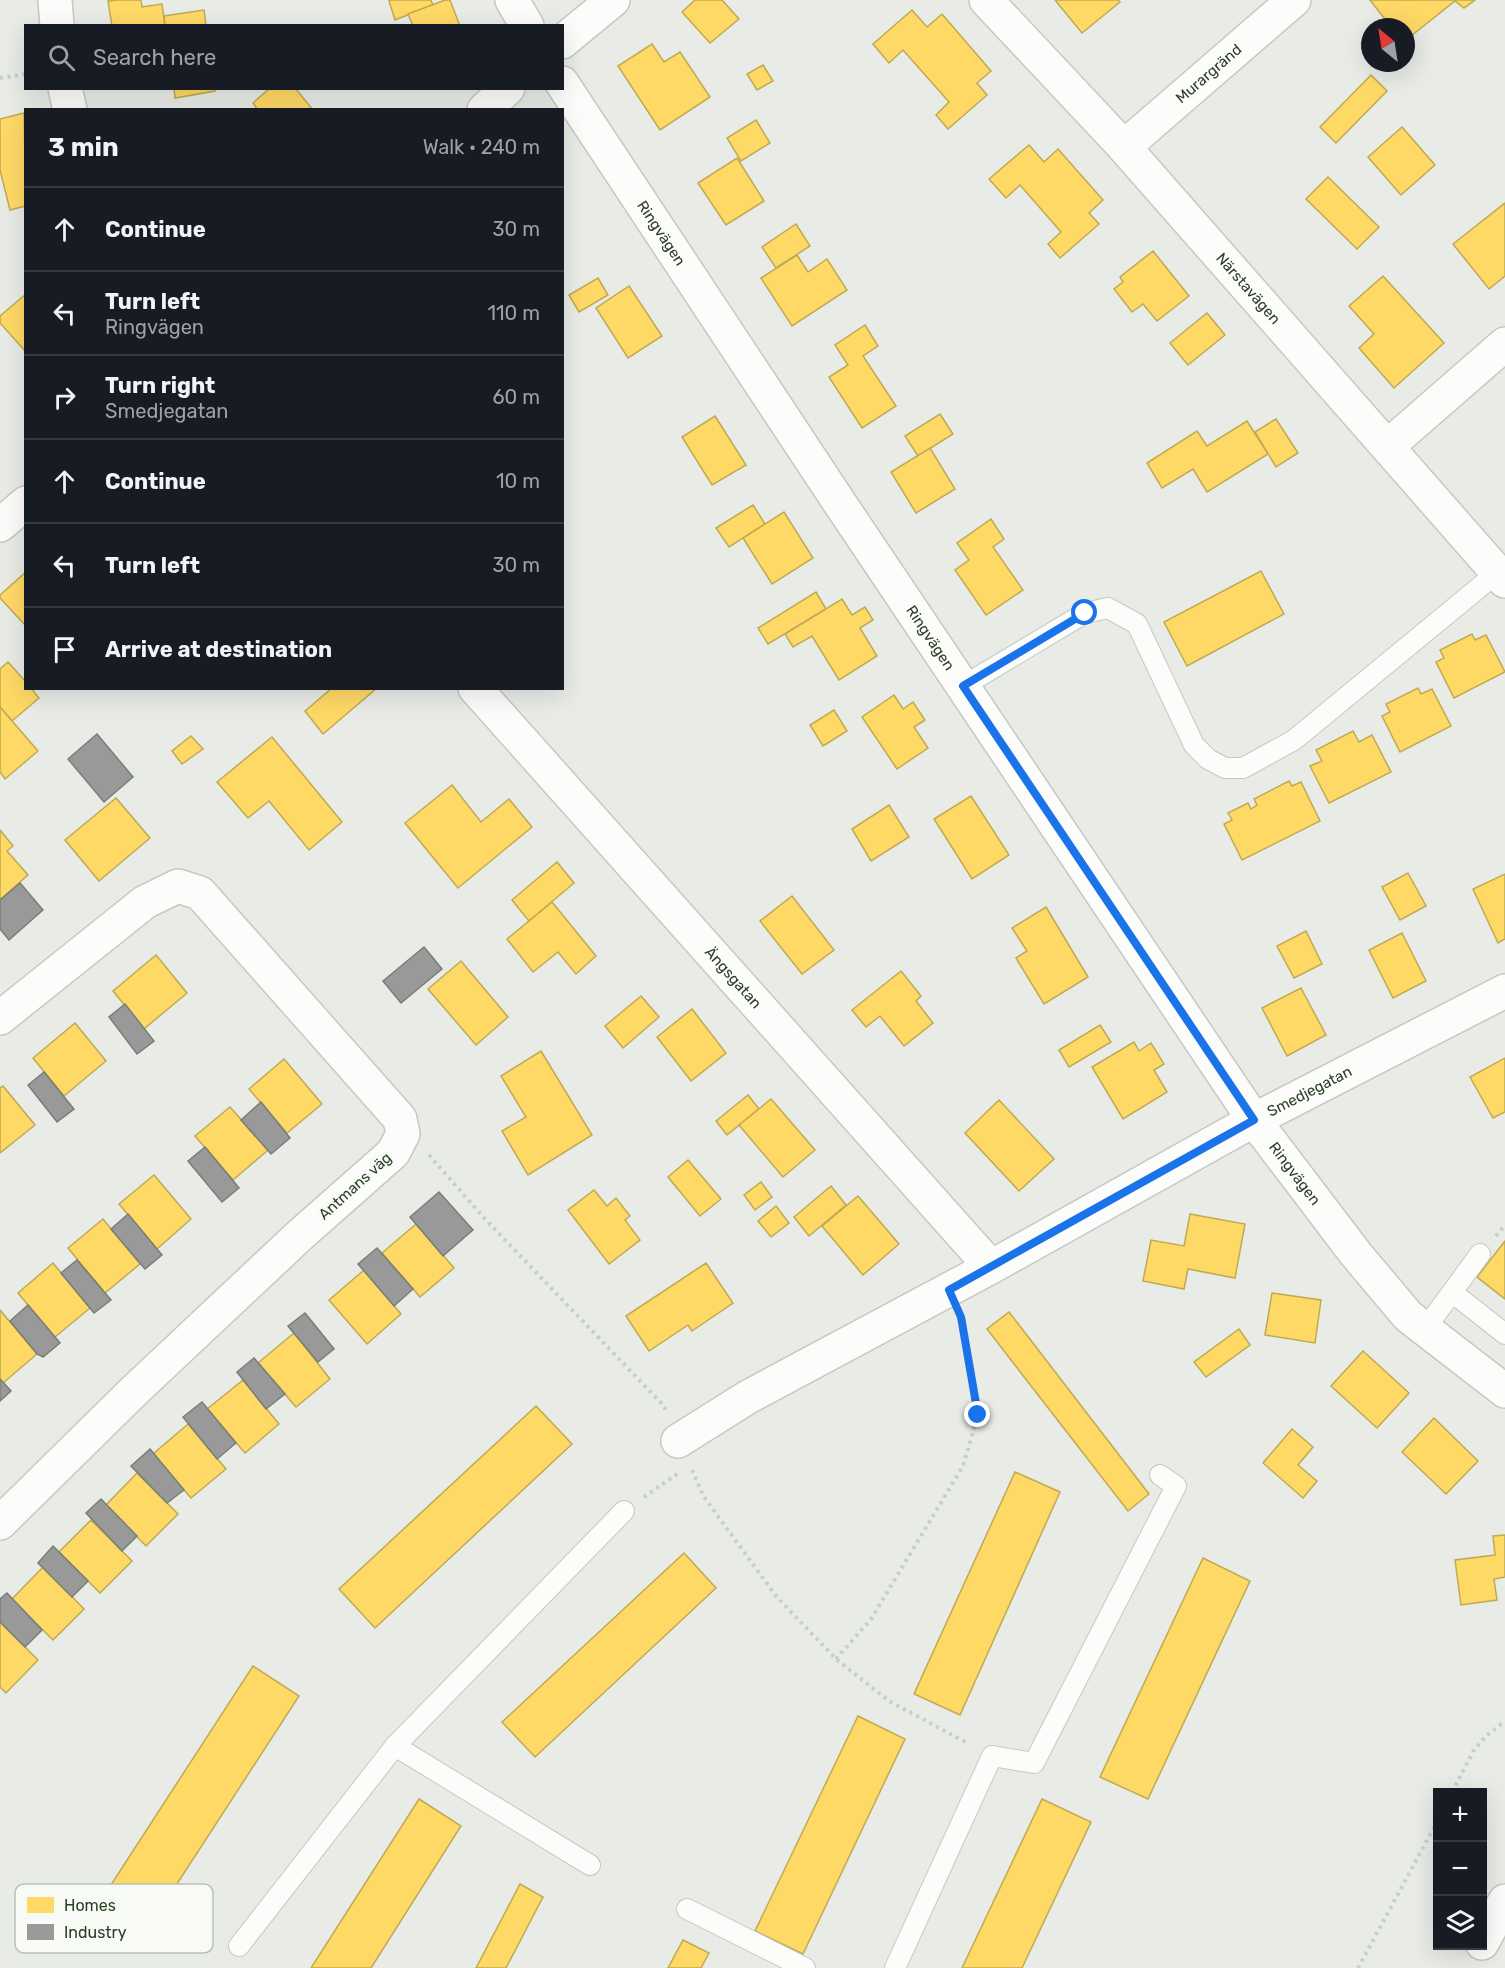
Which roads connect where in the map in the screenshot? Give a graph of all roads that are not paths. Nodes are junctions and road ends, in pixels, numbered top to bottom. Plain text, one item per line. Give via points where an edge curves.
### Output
1 (55, 0) edge
2 (512, 0) edge
3 (613, 0) edge
4 (986, 0) edge
5 (1294, 0) edge
6 (57, 24) edge
7 (526, 24) edge
8 (564, 40) edge
9 (564, 86) edge
10 (65, 90) edge
11 (506, 90) edge
12 (70, 108) edge
13 (486, 108) edge
14 (1124, 147) junction
15 (1505, 344) edge
16 (1388, 446) junction
17 (24, 505) edge
18 (0, 525) edge
19 (1501, 576) edge
20 (963, 686) junction
21 (477, 690) edge
22 (1505, 991) edge
23 (0, 1018) edge
24 (1254, 1120) junction
25 (1480, 1254) dead end
26 (991, 1267) junction
27 (1453, 1293) junction
28 (1425, 1329) junction
29 (1505, 1334) edge
30 (1505, 1391) edge
31 (679, 1456) road end
32 (1160, 1474) dead end
33 (624, 1511) road end
34 (0, 1523) edge
35 (395, 1746) junction
36 (590, 1865) dead end
37 (1505, 1901) edge
38 (687, 1909) dead end
39 (1487, 1935) edge
40 (239, 1946) dead end
41 (1479, 1950) edge
42 (805, 1968) edge
43 (895, 1968) edge
44 (1470, 1968) edge

1 - 6 street
2 - 7 street
3 - 8 street
4 - 14 street, Närstavägen
5 - 14 street, Murargränd
9 - 20 street, Ringvägen
10 - 12 street
11 - 13 street
14 - 16 street, Närstavägen
15 - 16 street
16 - 19 street, Närstavägen
17 - 18 street
19 - 20 lane via 1294,740 1243,768 1225,768 1194,745 1137,624 1108,608 1085,613
20 - 24 street, Ringvägen
21 - 26 street, Ängsgatan
22 - 24 street, Smedjegatan
23 - 34 street, Antmans väg via 145,902 178,886 200,893 400,1119 403,1134 393,1153 133,1392
24 - 26 street, Smedjegatan
24 - 28 street, Ringvägen via 1355,1253 1408,1316
25 - 27 lane
26 - 31 street, Smedjegatan via 748,1397
27 - 28 lane
27 - 29 lane
28 - 30 street, Ringvägen
32 - 43 lane via 1176,1486 1034,1763 992,1756
33 - 35 lane
35 - 36 lane
35 - 40 lane
37 - 39 street
38 - 42 lane
41 - 44 street

